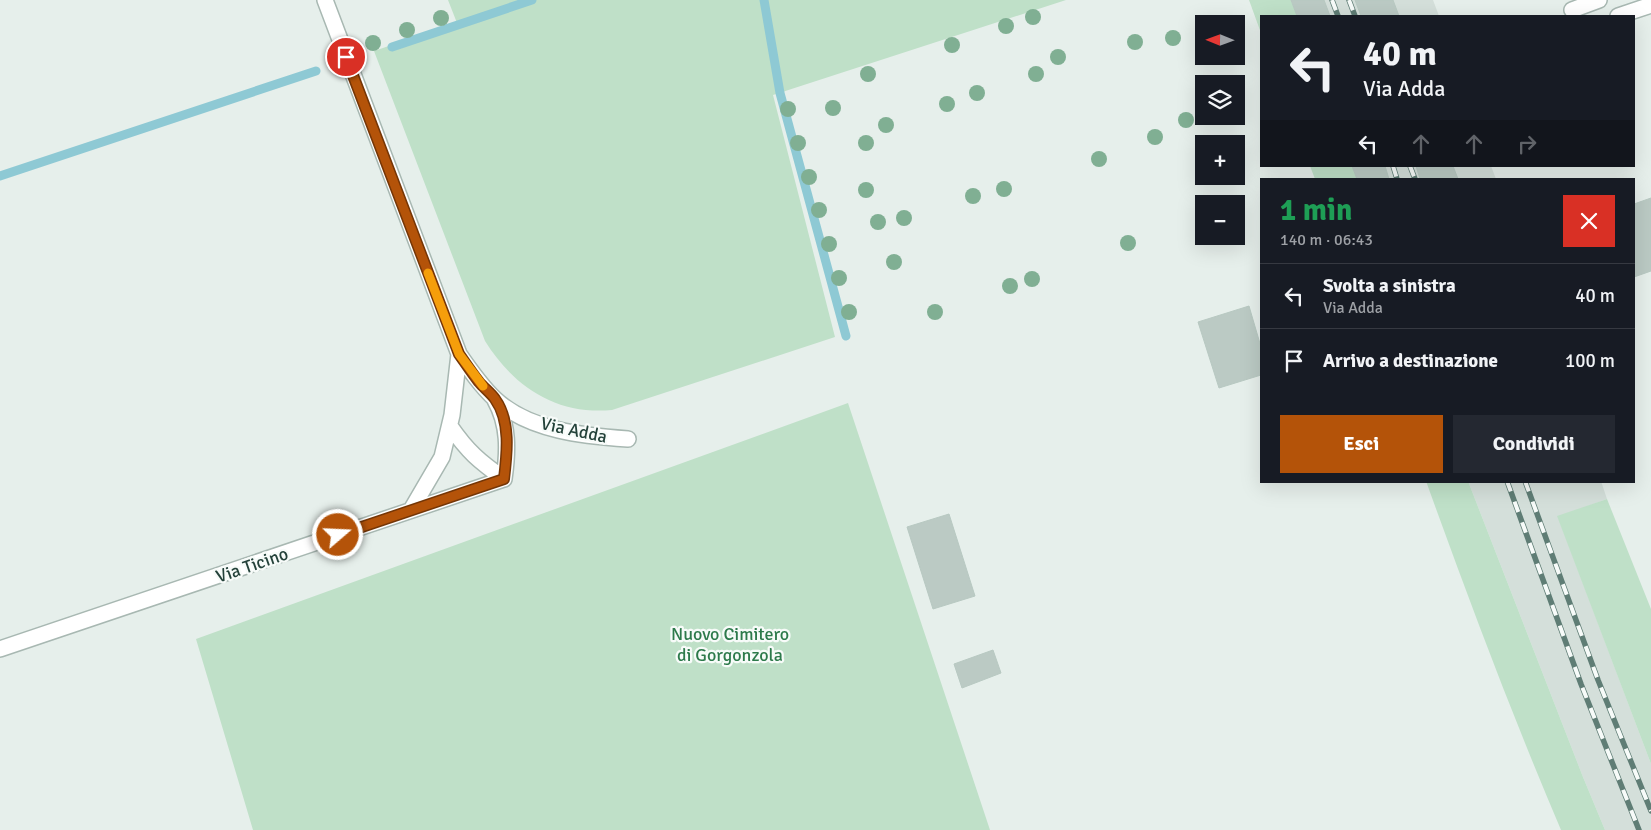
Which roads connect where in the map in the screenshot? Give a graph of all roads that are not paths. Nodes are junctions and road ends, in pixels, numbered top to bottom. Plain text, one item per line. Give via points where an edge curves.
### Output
1 (325, 0) edge
2 (1598, 0) edge
3 (1651, 5) edge
4 (1572, 10) dead end
5 (1621, 15) edge
6 (459, 354) junction
7 (495, 400) junction
8 (450, 426) junction
9 (628, 439) dead end
10 (504, 479) junction
11 (411, 510) junction
12 (0, 649) edge

1 - 6 street, Via Adda
2 - 4 street
3 - 5 street
6 - 7 street, Via Adda
6 - 8 street, Via Adda
7 - 9 street, Via Adda via 548,427 597,437
7 - 10 street, Via Adda via 507,440
8 - 10 street via 468,451
8 - 11 street, Via Adda via 440,462
10 - 11 street, Via Ticino
11 - 12 street, Via Ticino

